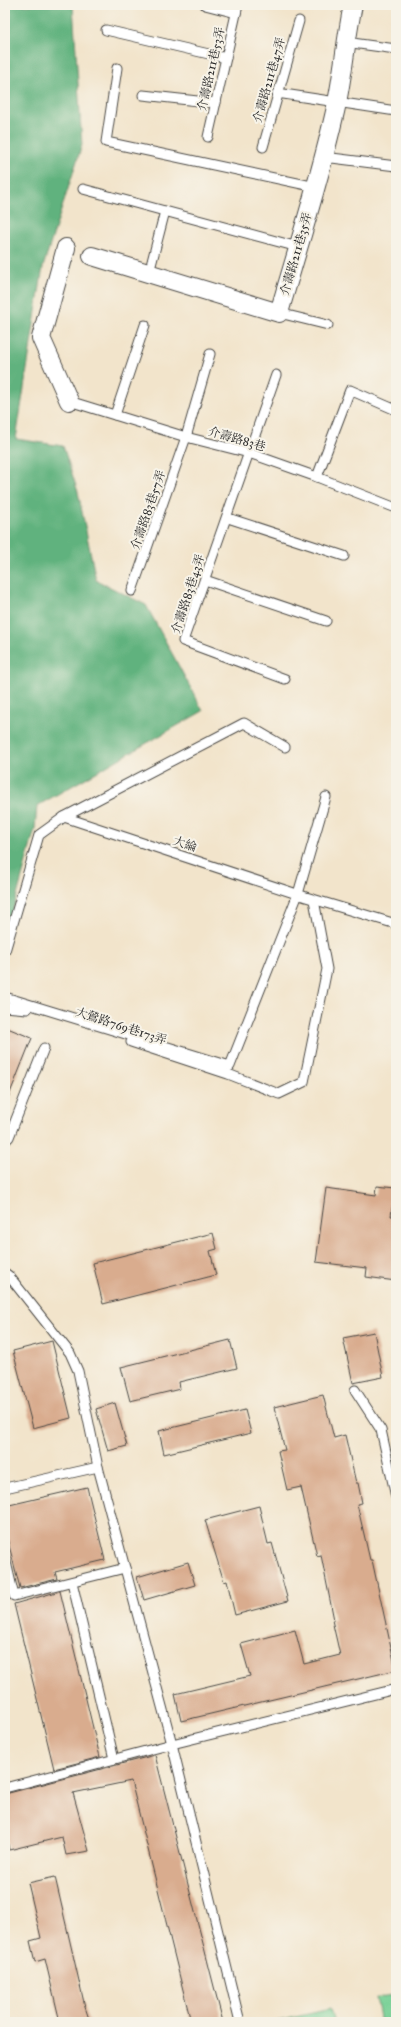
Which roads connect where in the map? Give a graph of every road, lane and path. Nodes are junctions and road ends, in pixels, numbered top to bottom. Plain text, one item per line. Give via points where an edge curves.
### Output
1 (205, 5) edge
2 (353, 5) edge
3 (237, 9) edge
4 (299, 21) dead end
5 (106, 30) dead end
6 (345, 42) junction
7 (396, 48) edge
8 (226, 58) junction
9 (117, 68) dead end
10 (277, 93) junction
11 (143, 95) dead end
12 (337, 102) junction
13 (216, 103) junction
14 (396, 111) edge
15 (208, 137) dead end
16 (263, 147) dead end
17 (324, 157) junction
18 (396, 166) edge
19 (316, 187) junction
20 (83, 189) dead end
21 (166, 211) junction
22 (298, 247) junction
23 (66, 248) dead end
24 (92, 256) dead end
25 (149, 273) junction
26 (279, 313) junction
27 (145, 325) dead end
28 (328, 325) dead end
29 (210, 354) dead end
30 (276, 375) dead end
31 (69, 401) joint
32 (396, 410) edge
33 (115, 415) junction
34 (186, 437) junction
35 (249, 453) junction
36 (317, 477) junction
37 (396, 508) edge
38 (228, 518) junction
39 (344, 556) dead end
40 (205, 580) junction
41 (132, 591) dead end
42 (326, 621) dead end
43 (285, 679) dead end
44 (285, 746) dead end
45 (326, 797) dead end
46 (64, 817) junction
47 (298, 894) junction
48 (314, 900) junction
49 (396, 924) edge
50 (5, 950) edge
51 (5, 997) edge
52 (5, 1007) edge
53 (44, 1048) dead end
54 (5, 1141) edge
55 (5, 1273) edge
56 (355, 1390) dead end
57 (98, 1467) junction
58 (5, 1488) edge
59 (396, 1497) edge
60 (5, 1558) edge
61 (125, 1568) junction
62 (72, 1582) junction
63 (396, 1689) edge
64 (172, 1744) junction
65 (114, 1759) junction
66 (5, 1788) edge
67 (240, 2022) edge

1 - 3 lane
2 - 6 street, 介壽路211巷35弄
3 - 8 lane, 介壽路211巷53弄
4 - 10 lane, 介壽路211巷47弄
5 - 8 lane
6 - 7 lane
6 - 12 street, 介壽路211巷35弄
8 - 13 lane, 介壽路211巷53弄
9 - 19 lane via 106,142
10 - 12 lane
10 - 16 lane, 介壽路211巷47弄
11 - 13 lane
12 - 14 lane
12 - 17 street, 介壽路211巷35弄
13 - 15 lane, 介壽路211巷53弄
17 - 18 lane
17 - 19 street, 介壽路211巷35弄
19 - 22 street, 介壽路211巷35弄
20 - 21 lane
21 - 22 lane
21 - 25 lane
22 - 26 street, 介壽路211巷35弄
23 - 31 street via 41,338
24 - 25 street, 介壽路211巷35弄
25 - 26 street, 介壽路211巷35弄
26 - 28 lane
27 - 33 lane
29 - 34 lane, 介壽路83巷57弄
30 - 35 lane, 介壽路83巷43弄
31 - 33 lane, 介壽路83巷
32 - 36 lane via 350,390
33 - 34 lane, 介壽路83巷
34 - 35 lane, 介壽路83巷
34 - 41 lane, 介壽路83巷57弄
35 - 36 lane, 介壽路83巷
35 - 38 lane, 介壽路83巷43弄
36 - 37 lane, 介壽路83巷
38 - 39 lane
38 - 40 lane, 介壽路83巷43弄
40 - 42 lane
40 - 43 lane, 介壽路83巷43弄 via 183,641
44 - 46 lane via 244,723
45 - 47 lane
46 - 47 lane, 大綸
46 - 50 lane via 39,835
47 - 48 lane, 大綸
47 - 51 lane via 230,1066
48 - 49 lane, 大綸
48 - 52 lane, 大鶯路769巷173弄 via 327,969 304,1082 279,1094 228,1074 31,1010
53 - 54 lane via 9,1137
55 - 57 lane via 70,1353 78,1371
56 - 59 lane via 381,1430
57 - 58 lane
57 - 61 lane
60 - 62 lane via 14,1596
61 - 62 lane
61 - 64 lane
62 - 65 lane
63 - 64 lane
64 - 65 lane
64 - 67 lane
65 - 66 lane

